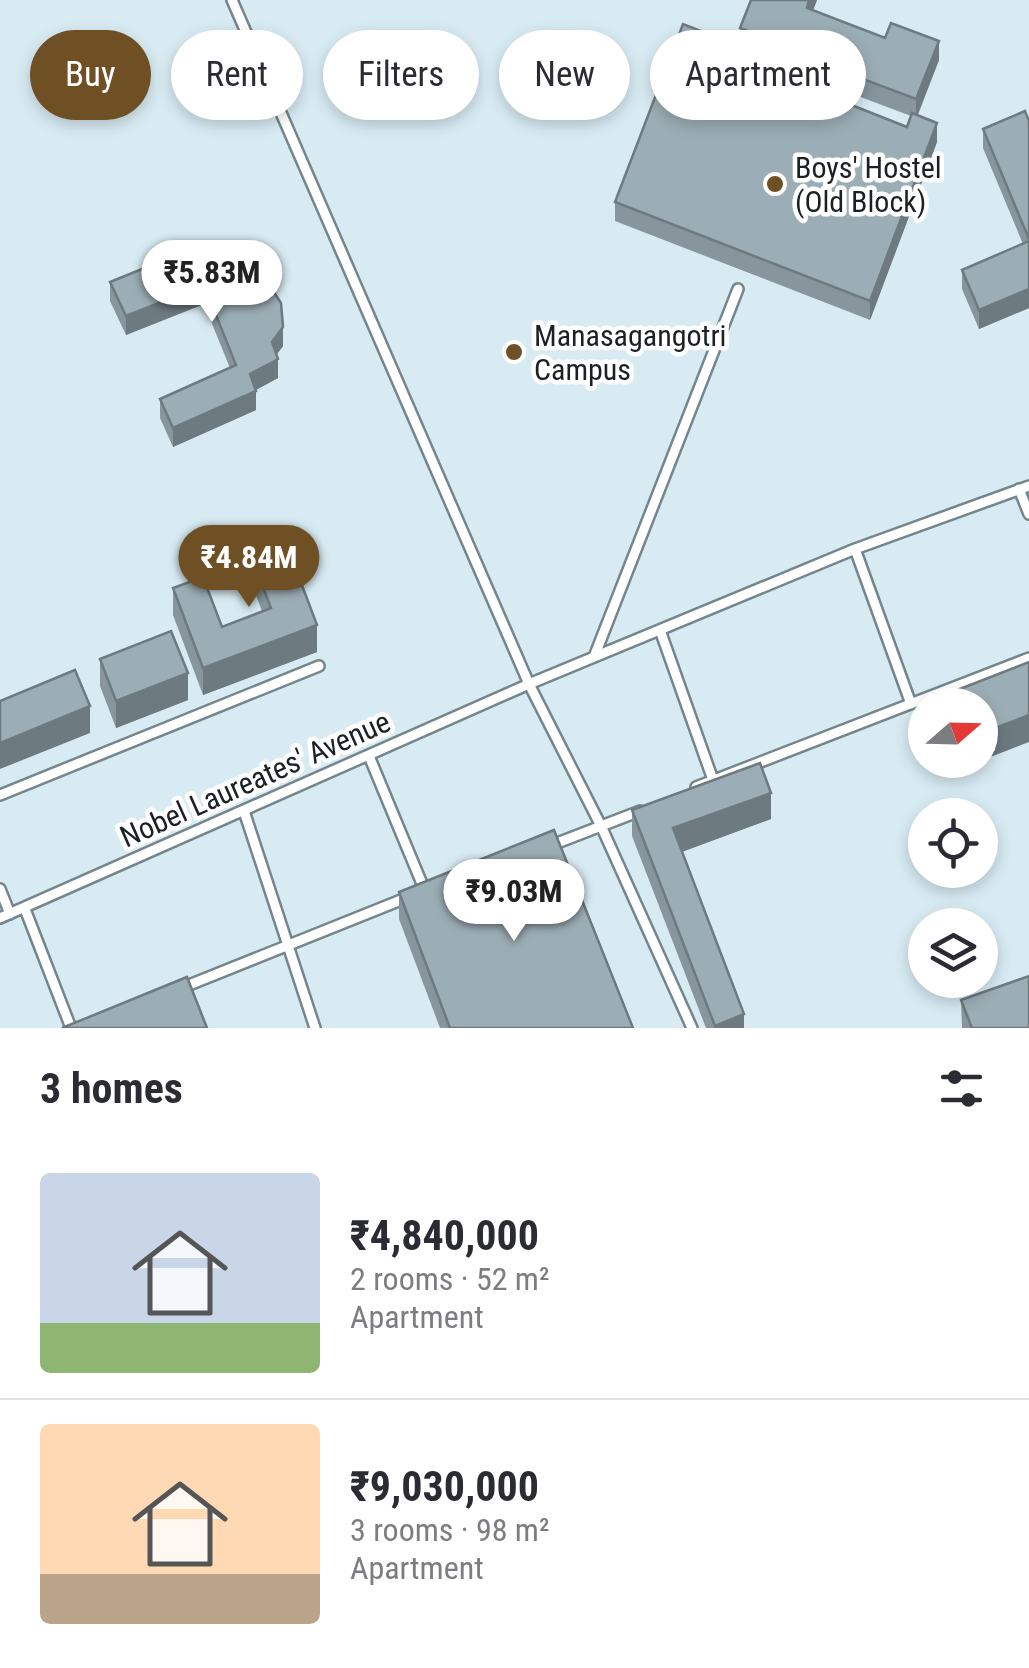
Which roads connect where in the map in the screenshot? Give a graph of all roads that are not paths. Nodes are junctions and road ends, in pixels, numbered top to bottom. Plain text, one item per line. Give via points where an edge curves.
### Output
1 (232, 0) edge
2 (738, 289) dead end
3 (1024, 488) edge
4 (1029, 514) edge
5 (855, 548) junction
6 (660, 630) junction
7 (594, 657) junction
8 (1029, 658) edge
9 (319, 666) dead end
10 (529, 684) junction
11 (952, 688) edge
12 (908, 696) edge
13 (908, 705) edge
14 (369, 756) junction
15 (713, 780) junction
16 (681, 794) edge
17 (0, 795) edge
18 (649, 807) edge
19 (244, 811) junction
20 (602, 828) junction
21 (531, 853) edge
22 (443, 884) edge
23 (0, 889) edge
24 (425, 890) junction
25 (24, 908) junction
26 (5, 916) edge
27 (290, 945) junction
28 (168, 994) edge
29 (72, 1028) edge
30 (316, 1028) edge
31 (692, 1028) edge

1 - 10 lane
2 - 7 lane
3 - 4 lane
3 - 5 lane, Nobel Laureates' Avenue
5 - 6 lane, Nobel Laureates' Avenue
5 - 12 lane
6 - 7 lane, Nobel Laureates' Avenue
6 - 15 lane
7 - 10 lane, Nobel Laureates' Avenue
8 - 11 lane
9 - 17 lane
10 - 14 lane, Nobel Laureates' Avenue
10 - 20 lane
13 - 15 lane
14 - 19 lane, Nobel Laureates' Avenue
14 - 24 lane
15 - 16 lane
18 - 20 lane
19 - 25 lane, Nobel Laureates' Avenue
19 - 27 lane
20 - 21 lane
20 - 31 lane
22 - 24 lane
23 - 26 lane
24 - 27 lane
25 - 26 lane, Nobel Laureates' Avenue
25 - 29 lane
27 - 28 lane
27 - 30 lane

